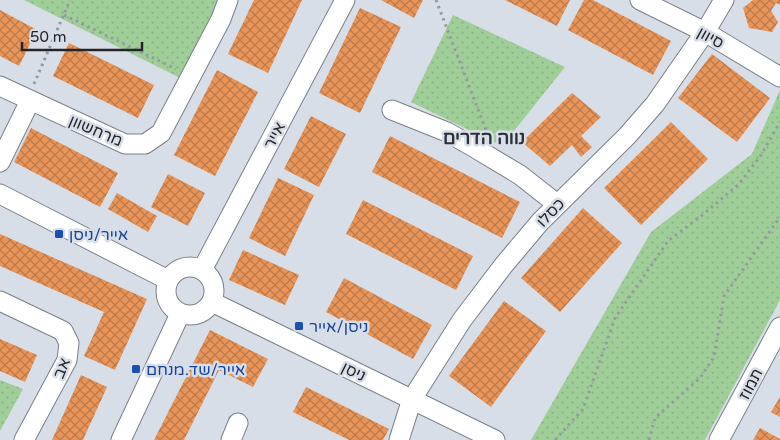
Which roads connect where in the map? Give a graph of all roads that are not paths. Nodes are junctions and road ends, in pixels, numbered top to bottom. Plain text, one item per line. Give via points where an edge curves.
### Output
1 (228, 0) edge
2 (345, 0) edge
3 (640, 0) edge
4 (724, 0) edge
5 (705, 32) junction
6 (780, 77) edge
7 (0, 86) edge
8 (30, 101) junction
9 (392, 110) dead end
10 (0, 162) edge
11 (0, 194) edge
12 (557, 204) junction
13 (202, 270) junction
14 (168, 280) junction
15 (0, 301) edge
16 (212, 302) junction
17 (180, 314) junction
18 (780, 327) edge
19 (412, 399) junction
20 (24, 440) edge
21 (121, 440) edge
22 (399, 440) edge
23 (496, 440) edge
24 (719, 440) edge

1 - 8 street, מרחשוון via 161,133 145,144 125,144
2 - 13 street, אייר
3 - 5 street, סיוון
4 - 5 street, כסלו
5 - 6 street, סיוון
5 - 12 street, כסלו via 655,104
7 - 8 street, מרחשוון
8 - 10 street
9 - 12 street via 475,148 520,175
11 - 14 street
12 - 19 street, כסלו via 497,273 462,320
13 - 14 street via 187,267
13 - 16 street via 208,274 215,288
14 - 17 street via 168,303
15 - 20 street, אב via 63,331 69,343 67,360
16 - 17 street via 202,313
16 - 19 street, ניסן
17 - 21 street
18 - 24 street, תמוז
19 - 22 street, כסלו
19 - 23 street, ניסן

